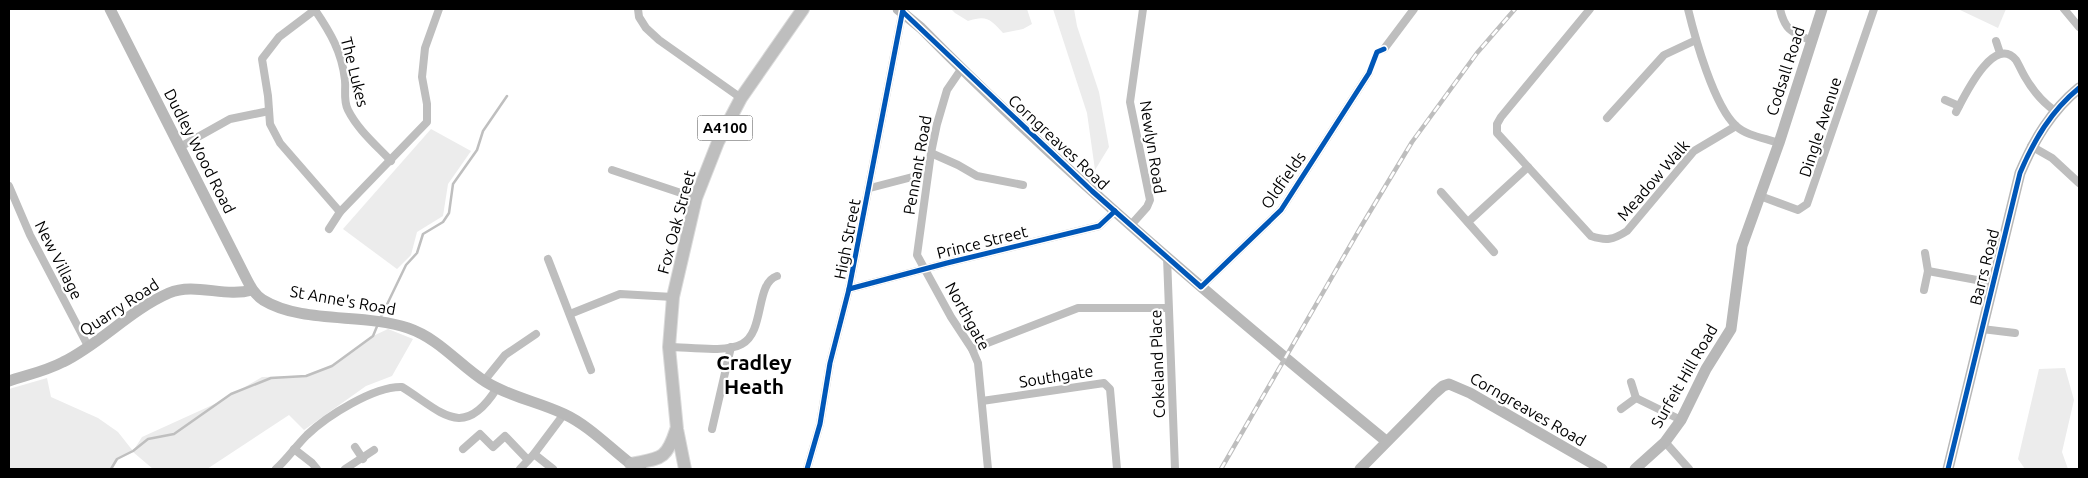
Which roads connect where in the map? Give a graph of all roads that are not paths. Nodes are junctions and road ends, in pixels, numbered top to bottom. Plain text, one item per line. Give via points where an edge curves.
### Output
1 (110, 9) edge
2 (315, 9) edge
3 (438, 9) edge
4 (638, 9) edge
5 (803, 9) edge
6 (1143, 9) edge
7 (1414, 9) edge
8 (1590, 9) edge
9 (1688, 9) edge
10 (1780, 9) edge
11 (1822, 9) edge
12 (1874, 9) edge
13 (2064, 9) edge
14 (902, 10) edge
15 (2079, 27) edge
16 (1696, 40) junction
17 (1812, 41) junction
18 (1996, 41) dead end
19 (1384, 49) dead end
20 (2000, 53) junction
21 (962, 68) junction
22 (1369, 73) dead end
23 (2079, 88) edge
24 (741, 98) junction
25 (1945, 100) dead end
26 (269, 111) junction
27 (2055, 111) junction
28 (1607, 118) dead end
29 (1736, 126) junction
30 (1779, 143) junction
31 (2031, 146) junction
32 (180, 147) junction
33 (931, 153) junction
34 (390, 161) junction
35 (1528, 167) junction
36 (612, 170) dead end
37 (920, 175) dead end
38 (2079, 183) edge
39 (1023, 185) dead end
40 (9, 186) edge
41 (870, 188) junction
42 (1440, 192) dead end
43 (1760, 196) junction
44 (696, 198) junction
45 (1115, 211) junction
46 (340, 212) junction
47 (1468, 222) junction
48 (1131, 224) junction
49 (329, 229) dead end
50 (1494, 252) dead end
51 (1925, 253) dead end
52 (1167, 257) junction
53 (548, 259) dead end
54 (926, 268) junction
55 (1928, 271) junction
56 (777, 276) dead end
57 (1993, 282) junction
58 (1201, 287) junction
59 (849, 289) junction
60 (252, 290) junction
61 (1924, 290) dead end
62 (673, 297) junction
63 (268, 302) joint
64 (1168, 308) junction
65 (570, 314) junction
66 (1982, 329) junction
67 (2016, 333) dead end
68 (536, 334) dead end
69 (88, 346) junction
70 (669, 347) junction
71 (731, 347) junction
72 (972, 349) junction
73 (590, 370) dead end
74 (9, 381) edge
75 (484, 381) junction
76 (1631, 382) dead end
77 (497, 388) junction
78 (1636, 398) junction
79 (982, 401) junction
80 (1620, 408) dead end
81 (564, 414) junction
82 (1681, 420) junction
83 (676, 429) junction
84 (712, 429) dead end
85 (512, 430) dead end
86 (505, 436) junction
87 (1386, 441) junction
88 (1665, 442) junction
89 (355, 447) dead end
90 (294, 448) junction
91 (374, 450) dead end
92 (463, 450) dead end
93 (534, 454) junction
94 (363, 459) junction
95 (528, 460) junction
96 (636, 466) edge
97 (276, 469) edge
98 (317, 469) edge
99 (345, 469) edge
100 (520, 469) edge
101 (552, 469) edge
102 (685, 469) edge
103 (807, 469) edge
104 (988, 469) edge
105 (1117, 469) edge
106 (1175, 469) edge
107 (1360, 469) edge
108 (1602, 469) edge
109 (1635, 469) edge
110 (1689, 469) edge
111 (1948, 469) edge

1 - 32 street, Dudley Wood Road
2 - 26 street via 278,37 262,59
2 - 34 street, The Lukes via 337,44 348,110 364,134
3 - 34 street via 425,48 422,77 427,122
4 - 24 street via 646,28 659,40
5 - 24 main road, Fox Oak Street / A4100
6 - 48 street, Newlyn Road via 1130,102 1150,200
7 - 19 street
8 - 35 street, Meadow Walk via 1496,124 1497,133
9 - 16 street
10 - 17 street via 1785,27
11 - 17 street, Codsall Road
12 - 43 street, Dingle Avenue via 1807,204 1798,210
13 - 15 street
14 - 21 street, Corngreaves Road
14 - 41 street, High Street
16 - 28 street via 1664,55
16 - 29 street via 1719,100
17 - 30 street, Codsall Road
18 - 20 street
20 - 25 street via 1980,70 1958,109
20 - 27 street via 2016,60 2038,96
21 - 33 street, Pennant Road via 947,90
21 - 45 street, Corngreaves Road
22 - 58 street, Oldfields via 1281,210
23 - 27 street, Barrs Road
24 - 44 main road, Fox Oak Street / A4100 via 718,142
26 - 32 street via 230,119
26 - 46 street via 270,124 280,143
27 - 31 street, Barrs Road
29 - 30 street
29 - 35 street, Meadow Walk via 1694,151 1627,231 1606,240 1590,236
30 - 43 street, Surfeit Hill Road
31 - 38 street via 2052,158
31 - 57 street, Barrs Road via 2020,173
32 - 60 street, Dudley Wood Road
33 - 39 street via 977,176
33 - 54 street, Pennant Road via 917,255
34 - 46 street
35 - 47 street
36 - 44 street
37 - 41 street
40 - 69 street, New Village via 30,235
41 - 59 street, High Street
42 - 47 street
43 - 82 street, Surfeit Hill Road via 1740,257 1731,329 1706,369
44 - 62 main road, Fox Oak Street / A4100
45 - 48 street, Corngreaves Road
45 - 54 street, Prince Street via 1098,226
46 - 49 street
47 - 50 street
48 - 52 street, Corngreaves Road
51 - 55 street
52 - 58 street, Corngreaves Road
52 - 64 street, Cokeland Place
53 - 65 street
54 - 59 street, Prince Street
54 - 72 street, Northgate
55 - 57 street
55 - 61 street
56 - 71 street via 768,282 753,335 742,344
57 - 66 street, Barrs Road
58 - 87 street, Corngreaves Road
59 - 103 street, High Street
60 - 63 street, Dudley Wood Road
60 - 69 street, Quarry Road via 239,293 186,289 173,292
62 - 65 street via 620,294
62 - 70 main road, Fox Oak Street / A4100
63 - 75 street, St Anne's Road via 296,312 366,319 409,329 438,344
64 - 72 street via 1078,308
64 - 106 street, Cokeland Place
65 - 73 street
66 - 67 street
66 - 111 street, Barrs Road
68 - 75 street via 505,356
69 - 74 street, Quarry Road via 64,362
70 - 71 street
70 - 83 main road, Fox Oak Street / A4100
71 - 84 street
72 - 79 street, Northgate via 978,363
75 - 77 street, St Anne's Road
76 - 78 street
77 - 81 street, St Anne's Road
77 - 90 street via 486,406 460,418 436,410 402,387 380,390 328,418
78 - 80 street
78 - 82 street
79 - 104 street, Northgate
79 - 105 street, Southgate via 1104,383 1110,389
81 - 93 street
81 - 96 street, St Anne's Road
82 - 88 street, Surfeit Hill Road
83 - 96 main road via 670,448 664,455
83 - 102 main road, Fox Oak Street / A4100
85 - 86 street
86 - 92 street via 493,446 480,434
86 - 95 street
87 - 107 street
87 - 108 street, Corngreaves Road via 1449,384
88 - 109 street, Surfeit Hill Road
88 - 110 street
89 - 94 street
90 - 97 street
90 - 98 street
91 - 94 street
93 - 95 street
93 - 101 street
94 - 99 street
95 - 100 street

